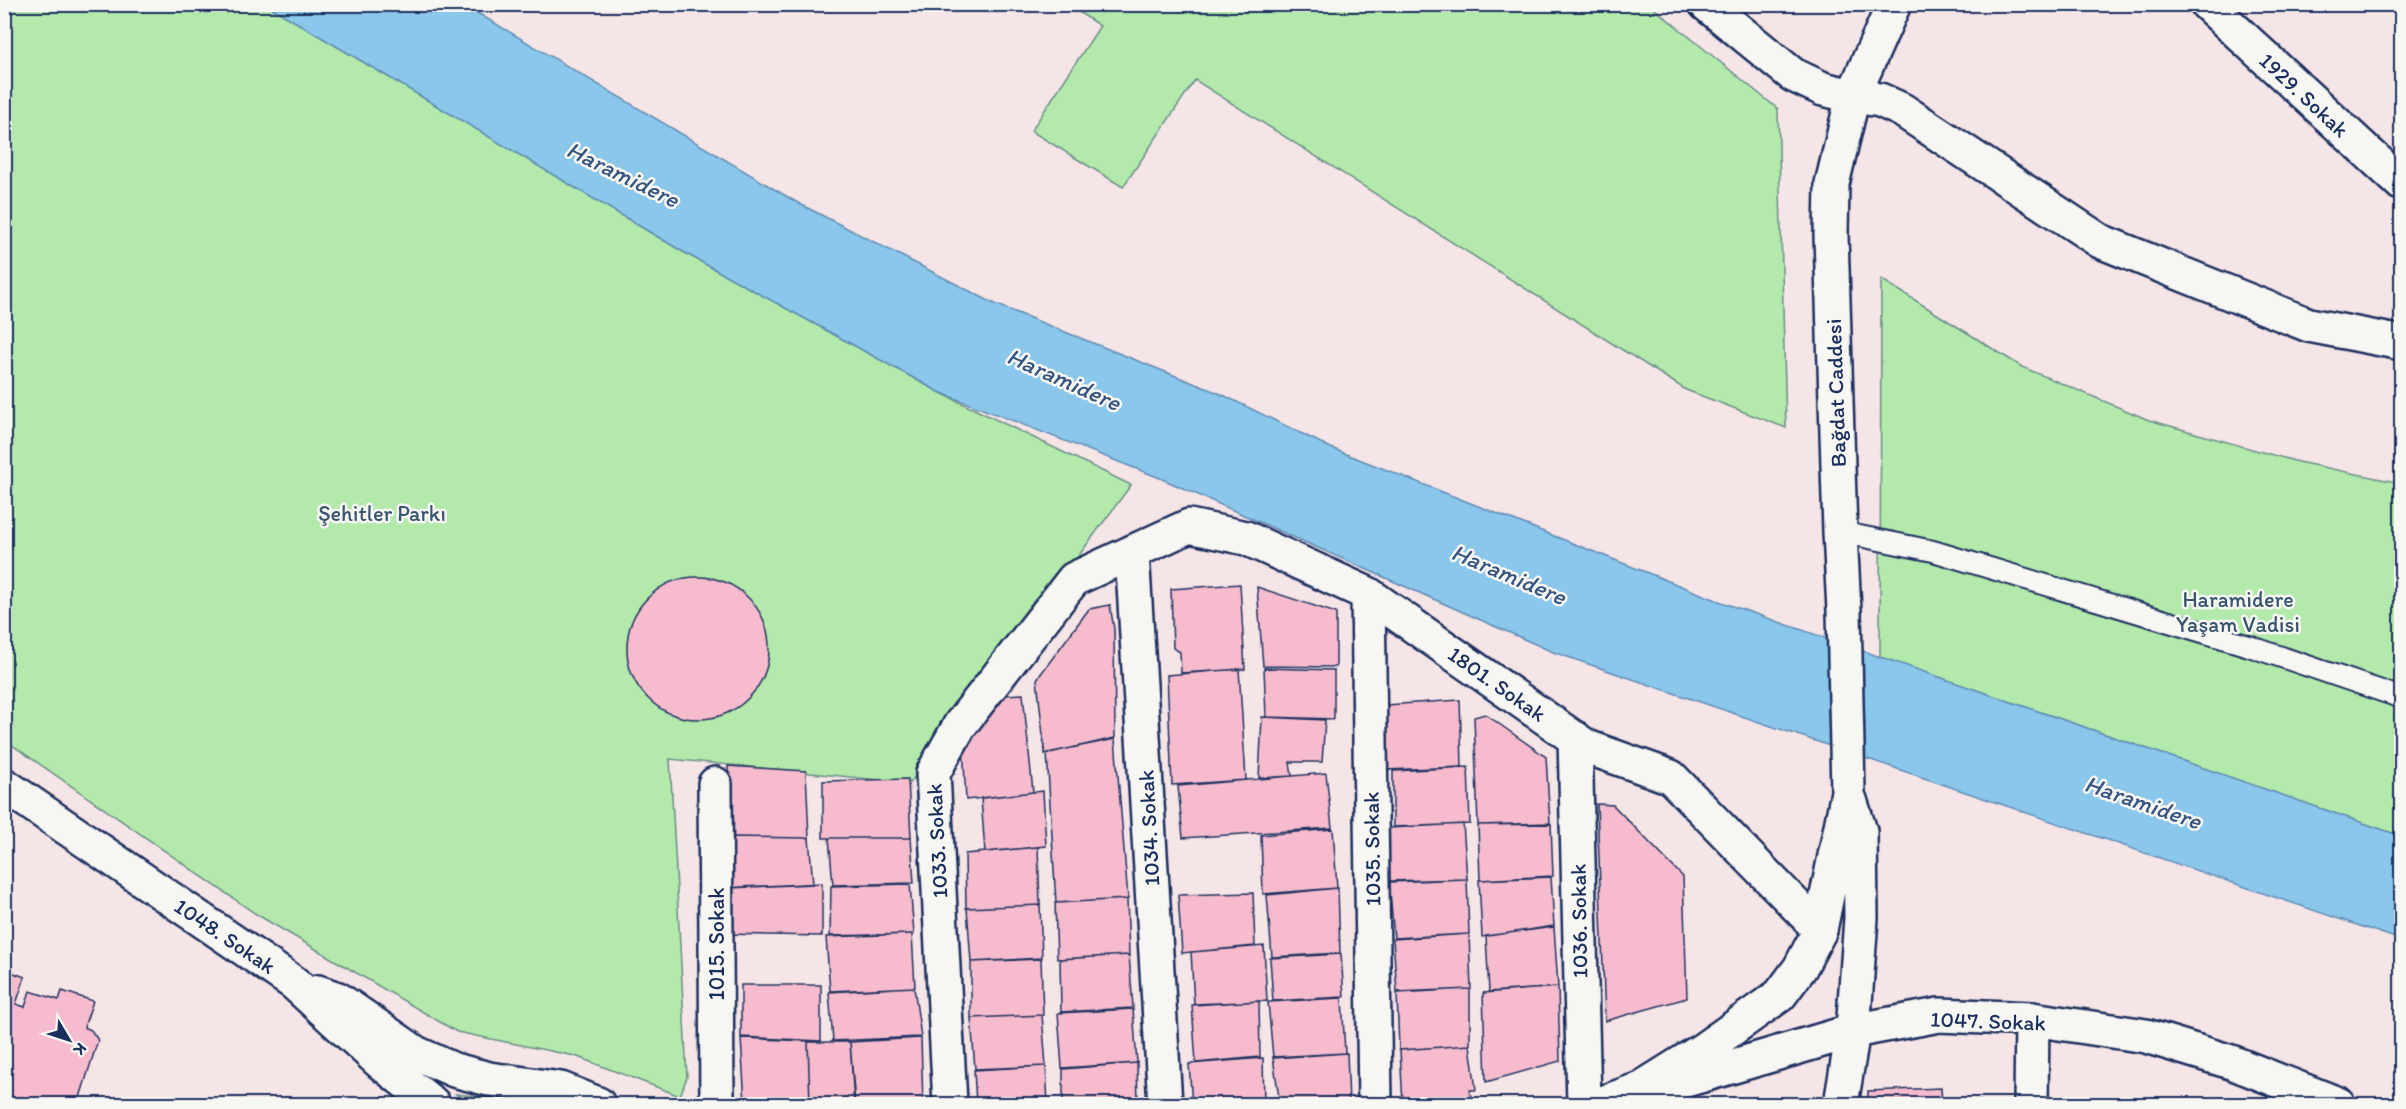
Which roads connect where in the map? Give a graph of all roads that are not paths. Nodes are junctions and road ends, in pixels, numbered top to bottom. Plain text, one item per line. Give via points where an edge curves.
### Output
1 (1706, 4) edge
2 (1894, 4) edge
3 (2207, 4) edge
4 (1853, 96) junction
5 (2402, 184) edge
6 (2402, 343) edge
7 (1840, 532) junction
8 (1132, 552) junction
9 (1368, 594) junction
10 (2402, 698) edge
11 (1575, 738) junction
12 (715, 784) dead end
13 (4, 785) edge
14 (1848, 792) junction
15 (1820, 930) junction
16 (294, 983) junction
17 (2032, 1019) junction
18 (1853, 1031) junction
19 (1640, 1089) junction
20 (433, 1104) edge
21 (598, 1104) edge
22 (717, 1104) edge
23 (950, 1104) edge
24 (1165, 1104) edge
25 (1375, 1104) edge
26 (1584, 1104) edge
27 (1600, 1104) edge
28 (1841, 1104) edge
29 (2031, 1104) edge
30 (2338, 1104) edge

1 - 4 street via 1793,75 1822,89
2 - 4 street, Bağdat Caddesi
3 - 5 street, 1929. Sokak
4 - 6 street via 1880,100 1902,110 2100,241 2309,325
4 - 7 street, Bağdat Caddesi via 1832,184
7 - 10 lane via 1933,551 2249,646
7 - 14 street, Bağdat Caddesi
8 - 9 street, 1801. Sokak via 1189,525 1246,538
8 - 23 street, 1033. Sokak via 1074,579 960,725 933,773
8 - 24 street, 1034. Sokak
9 - 11 street, 1801. Sokak
9 - 25 street, 1035. Sokak
11 - 15 street, 1801. Sokak via 1587,747 1671,777
11 - 26 street, 1036. Sokak
12 - 22 street, 1015. Sokak
13 - 16 street, 1048. Sokak
14 - 15 street
14 - 18 street via 1860,831 1861,874
15 - 19 street via 1780,995
16 - 20 street, 1048. Sokak via 380,1062
16 - 21 street via 338,999 416,1053 454,1070 561,1089
17 - 18 street, 1047. Sokak via 1939,1015
17 - 29 street
17 - 30 street, 1047. Sokak via 2146,1036 2231,1062
18 - 19 street, 1047. Sokak via 1676,1083
18 - 28 street
19 - 27 street, 1047. Sokak

